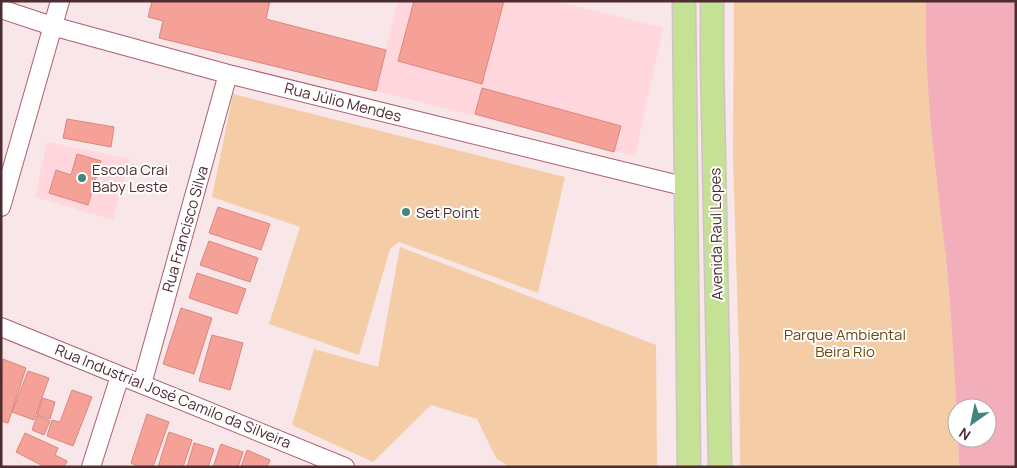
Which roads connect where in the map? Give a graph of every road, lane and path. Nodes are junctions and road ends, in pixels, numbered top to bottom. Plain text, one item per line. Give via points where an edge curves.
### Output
1 (60, 1) edge
2 (684, 1) edge
3 (712, 1) edge
4 (1, 9) edge
5 (52, 26) junction
6 (228, 74) junction
7 (687, 187) junction
8 (2, 203) edge
9 (1, 327) edge
10 (120, 376) junction
11 (142, 384) junction
12 (339, 465) edge
13 (91, 467) edge
14 (688, 467) edge
15 (720, 467) edge

1 - 5 street
2 - 7 main road, Avenida Raul Lopes
3 - 15 main road, Avenida Raul Lopes
4 - 5 street, Rua Júlio Mendes
5 - 6 street, Rua Júlio Mendes
5 - 8 street
6 - 7 street, Rua Júlio Mendes
6 - 11 street, Rua Francisco Silva
7 - 14 main road, Avenida Raul Lopes
9 - 10 street, Rua Industrial José Camilo da Silveira
10 - 11 street, Rua Industrial José Camilo da Silveira
10 - 13 street
11 - 12 street, Rua Industrial José Camilo da Silveira

